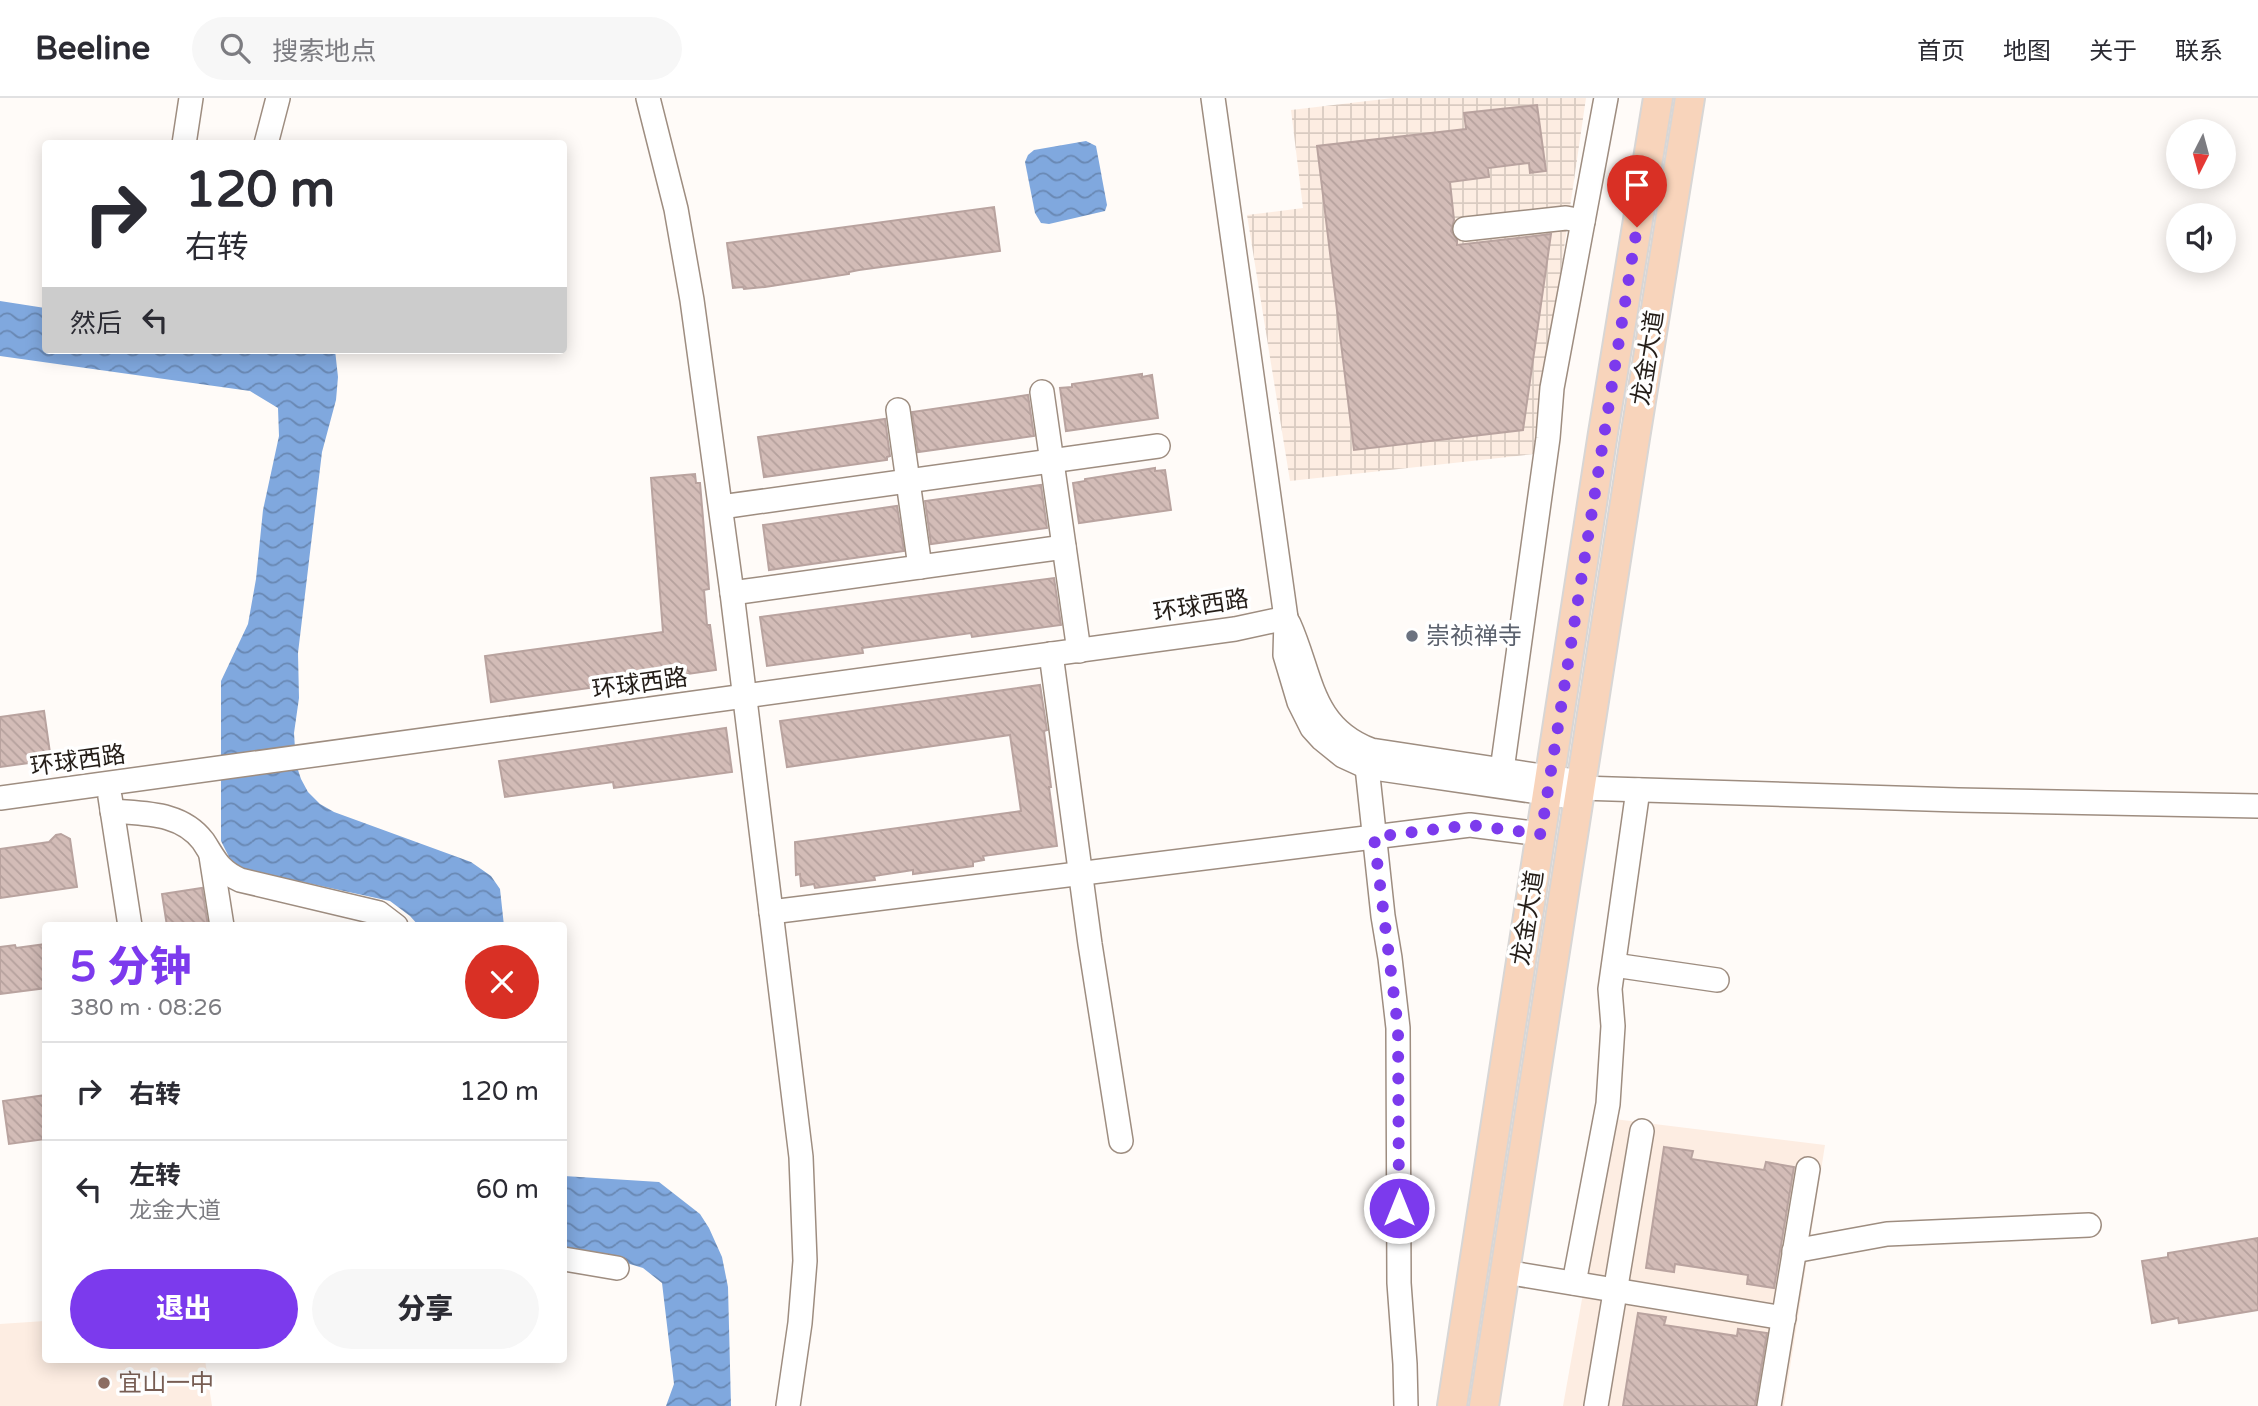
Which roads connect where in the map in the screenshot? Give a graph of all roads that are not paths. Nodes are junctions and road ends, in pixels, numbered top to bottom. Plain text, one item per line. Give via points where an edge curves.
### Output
1 (191, 98) edge
2 (278, 98) edge
3 (648, 98) edge
4 (1213, 98) edge
5 (1606, 98) edge
6 (1658, 98) edge
7 (1690, 98) edge
8 (185, 140) edge
9 (267, 140) edge
10 (1583, 221) junction
11 (1465, 229) dead end
12 (1042, 392) dead end
13 (898, 410) dead end
14 (1158, 446) dead end
15 (1052, 461) junction
16 (908, 481) junction
17 (721, 507) junction
18 (1064, 547) junction
19 (920, 567) junction
20 (732, 593) junction
21 (1286, 618) junction
22 (1079, 650) junction
23 (1051, 654) junction
24 (745, 696) junction
25 (1367, 766) junction
26 (1502, 770) junction
27 (108, 784) junction
28 (1548, 785) junction
29 (1580, 789) junction
30 (1638, 790) junction
31 (0, 798) edge
32 (2258, 806) edge
33 (112, 811) junction
34 (1541, 834) junction
35 (1374, 837) junction
36 (210, 855) junction
37 (1080, 874) junction
38 (771, 912) junction
39 (129, 922) edge
40 (221, 922) edge
41 (391, 922) edge
42 (1614, 965) junction
43 (1717, 980) dead end
44 (1642, 1131) dead end
45 (1121, 1141) dead end
46 (1808, 1169) dead end
47 (2089, 1225) dead end
48 (1794, 1251) junction
49 (567, 1260) edge
50 (617, 1268) dead end
51 (1505, 1272) junction
52 (1574, 1283) junction
53 (1615, 1290) junction
54 (1784, 1318) junction
55 (788, 1406) edge
56 (1406, 1406) edge
57 (1452, 1406) edge
58 (1484, 1406) edge
59 (1596, 1406) edge
60 (1769, 1406) edge

1 - 8 street
2 - 9 street
3 - 17 street via 685,254
4 - 21 street
5 - 10 street
6 - 28 main road, 龙金大道
7 - 29 main road, 龙金大道
10 - 11 street via 1566,218
10 - 26 street via 1552,388
12 - 15 street
13 - 16 street
14 - 15 street
15 - 16 street
15 - 18 street
16 - 17 street
16 - 19 street
17 - 20 street
18 - 19 street
18 - 22 street
19 - 20 street
20 - 24 street
21 - 22 street, 环球西路
21 - 25 street via 1285,655 1305,715 1332,749
21 - 26 street via 1319,708 1343,736 1371,750
22 - 23 street, 环球西路
23 - 24 street, 环球西路
23 - 37 street
24 - 27 street, 环球西路
24 - 38 street
25 - 28 street
25 - 35 street
26 - 28 street
27 - 31 street, 环球西路
27 - 33 street
28 - 29 street
28 - 34 main road, 龙金大道
29 - 30 street
29 - 51 main road, 龙金大道
30 - 32 street
30 - 42 street
33 - 36 street via 178,821 197,834
33 - 39 street
34 - 35 street via 1470,825
34 - 57 main road, 龙金大道
35 - 37 street
35 - 56 street via 1398,1028 1399,1283
36 - 40 street
36 - 41 street via 222,870 240,880 379,913
37 - 38 street
37 - 45 street
38 - 55 street via 804,1216 803,1292
42 - 43 street
42 - 52 street via 1608,1104
44 - 53 street
46 - 48 street
47 - 48 street via 1887,1234
48 - 54 street
49 - 50 street
51 - 52 street
51 - 58 main road, 龙金大道
52 - 53 street
53 - 54 street
53 - 59 street
54 - 60 street

